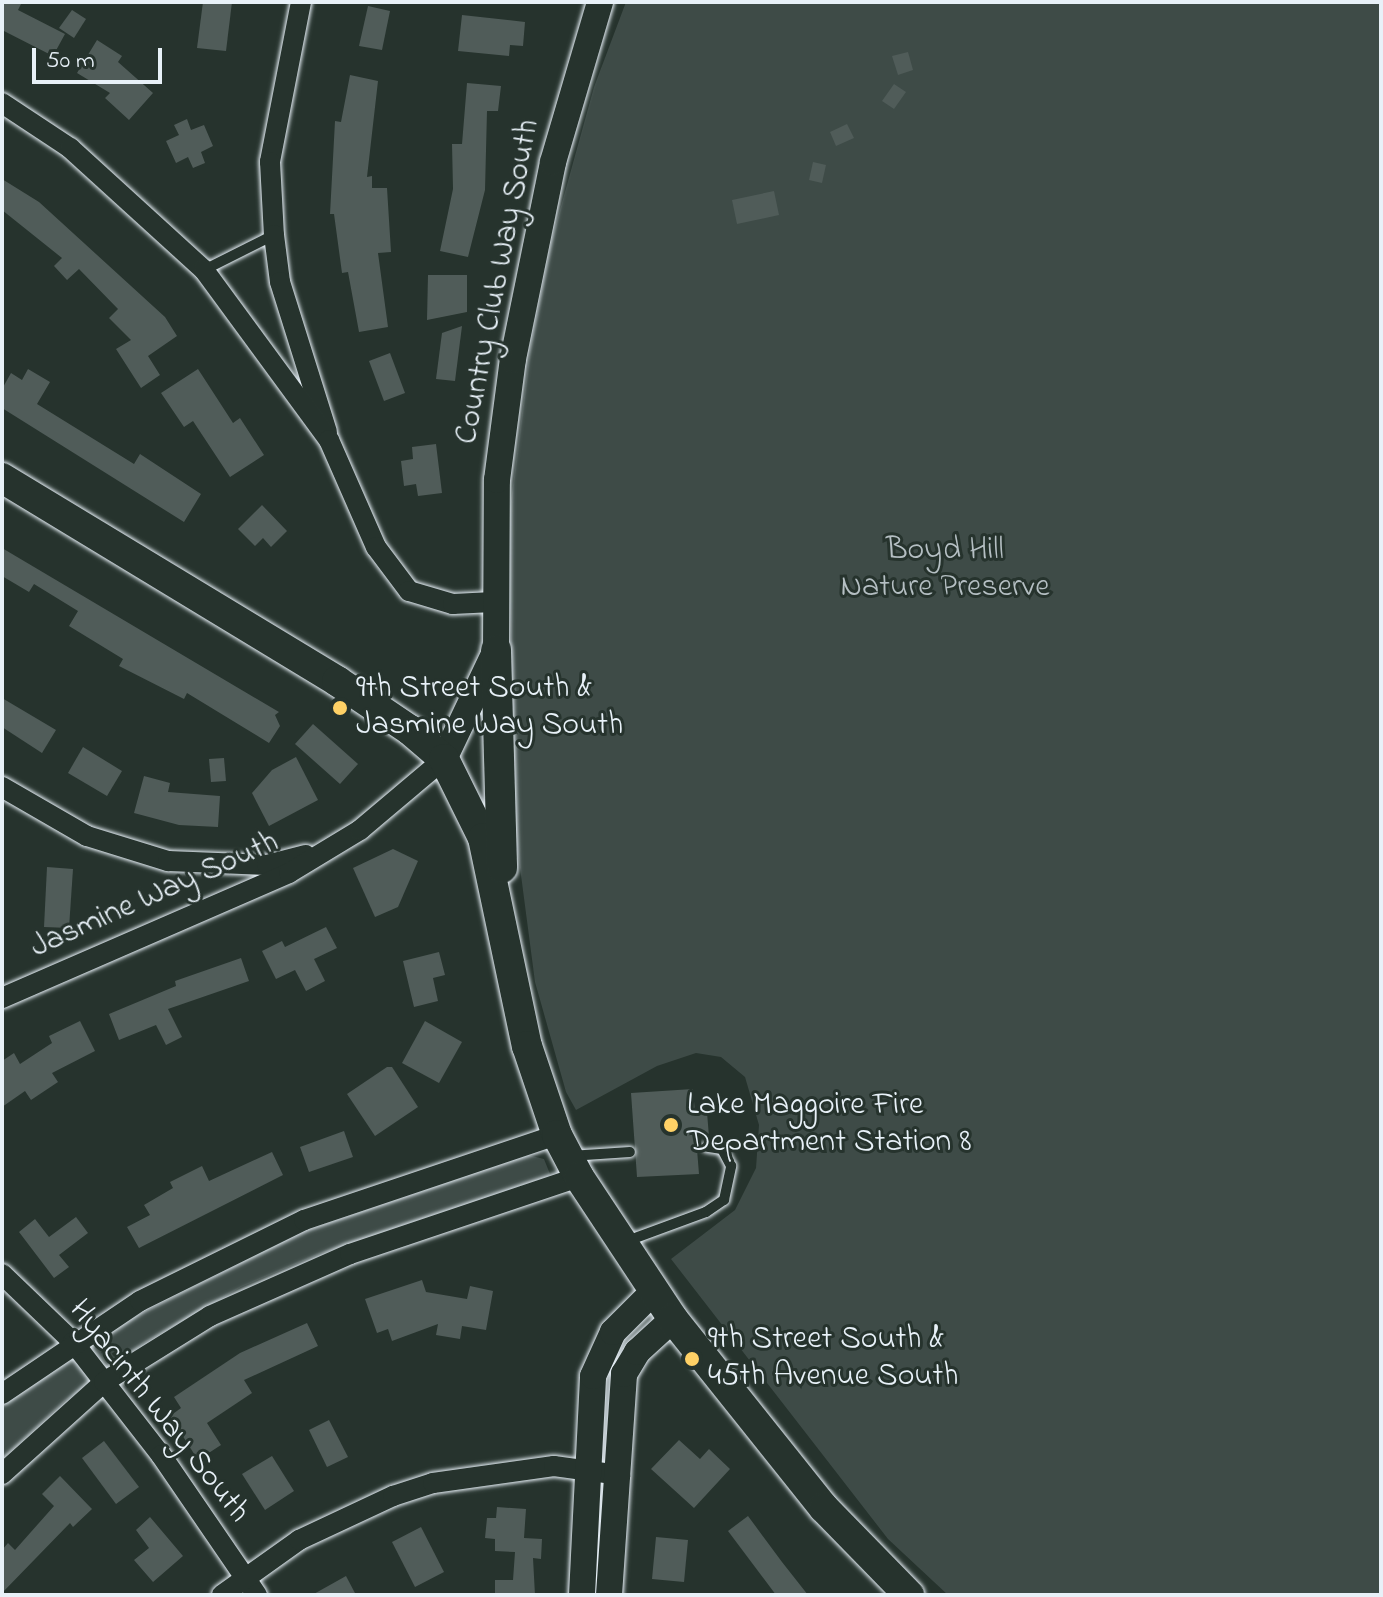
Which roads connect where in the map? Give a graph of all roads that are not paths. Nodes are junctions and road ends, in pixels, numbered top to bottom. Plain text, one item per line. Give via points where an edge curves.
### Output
1 (301, 2) edge
2 (600, 2) edge
3 (2, 103) edge
4 (274, 235) junction
5 (204, 270) junction
6 (329, 440) junction
7 (2, 478) edge
8 (493, 602) junction
9 (496, 650) junction
10 (444, 759) junction
11 (2, 787) edge
12 (321, 852) junction
13 (502, 918) junction
14 (2, 998) edge
15 (707, 1147) dead end
16 (630, 1152) dead end
17 (568, 1156) junction
18 (621, 1243) junction
19 (2, 1274) edge
20 (653, 1292) junction
21 (673, 1319) junction
22 (73, 1342) junction
23 (104, 1382) junction
24 (2, 1394) edge
25 (591, 1469) junction
26 (2, 1474) edge
27 (620, 1475) junction
28 (244, 1575) junction
29 (222, 1595) edge
30 (257, 1595) edge
31 (582, 1595) edge
32 (609, 1595) edge
33 (909, 1595) edge

1 - 4 street via 270,162
2 - 8 street, Country Club Way South via 553,162 513,359 497,480
3 - 5 street via 70,148
4 - 5 lane
4 - 6 street via 280,282
5 - 6 street
6 - 8 street via 376,547 409,591 453,604
7 - 10 main road via 337,681
8 - 9 street, Country Club Way South
9 - 10 street, Country Club Way South
9 - 13 main road
10 - 12 street, Jasmine Way South via 360,830
10 - 13 main road via 483,838
11 - 12 street via 87,836 168,861 267,865
12 - 14 street, Jasmine Way South via 231,902 117,945
13 - 17 main road via 527,1046
15 - 18 lane via 722,1149 731,1166 724,1200 706,1212
16 - 17 lane
17 - 18 main road
17 - 22 street via 304,1220 140,1301
17 - 23 street via 281,1280 210,1316
18 - 20 main road
19 - 22 street, Hyacinth Way South
20 - 21 main road
20 - 25 street via 613,1332 601,1352 591,1401
21 - 27 street via 637,1352 624,1374
21 - 33 main road via 824,1508
22 - 23 street, Hyacinth Way South
22 - 24 street
23 - 26 street
23 - 28 street, Hyacinth Way South
25 - 27 street
25 - 28 street via 496,1470 433,1483 351,1514
25 - 31 street
27 - 32 street
28 - 29 street
28 - 30 street, Hyacinth Way South

